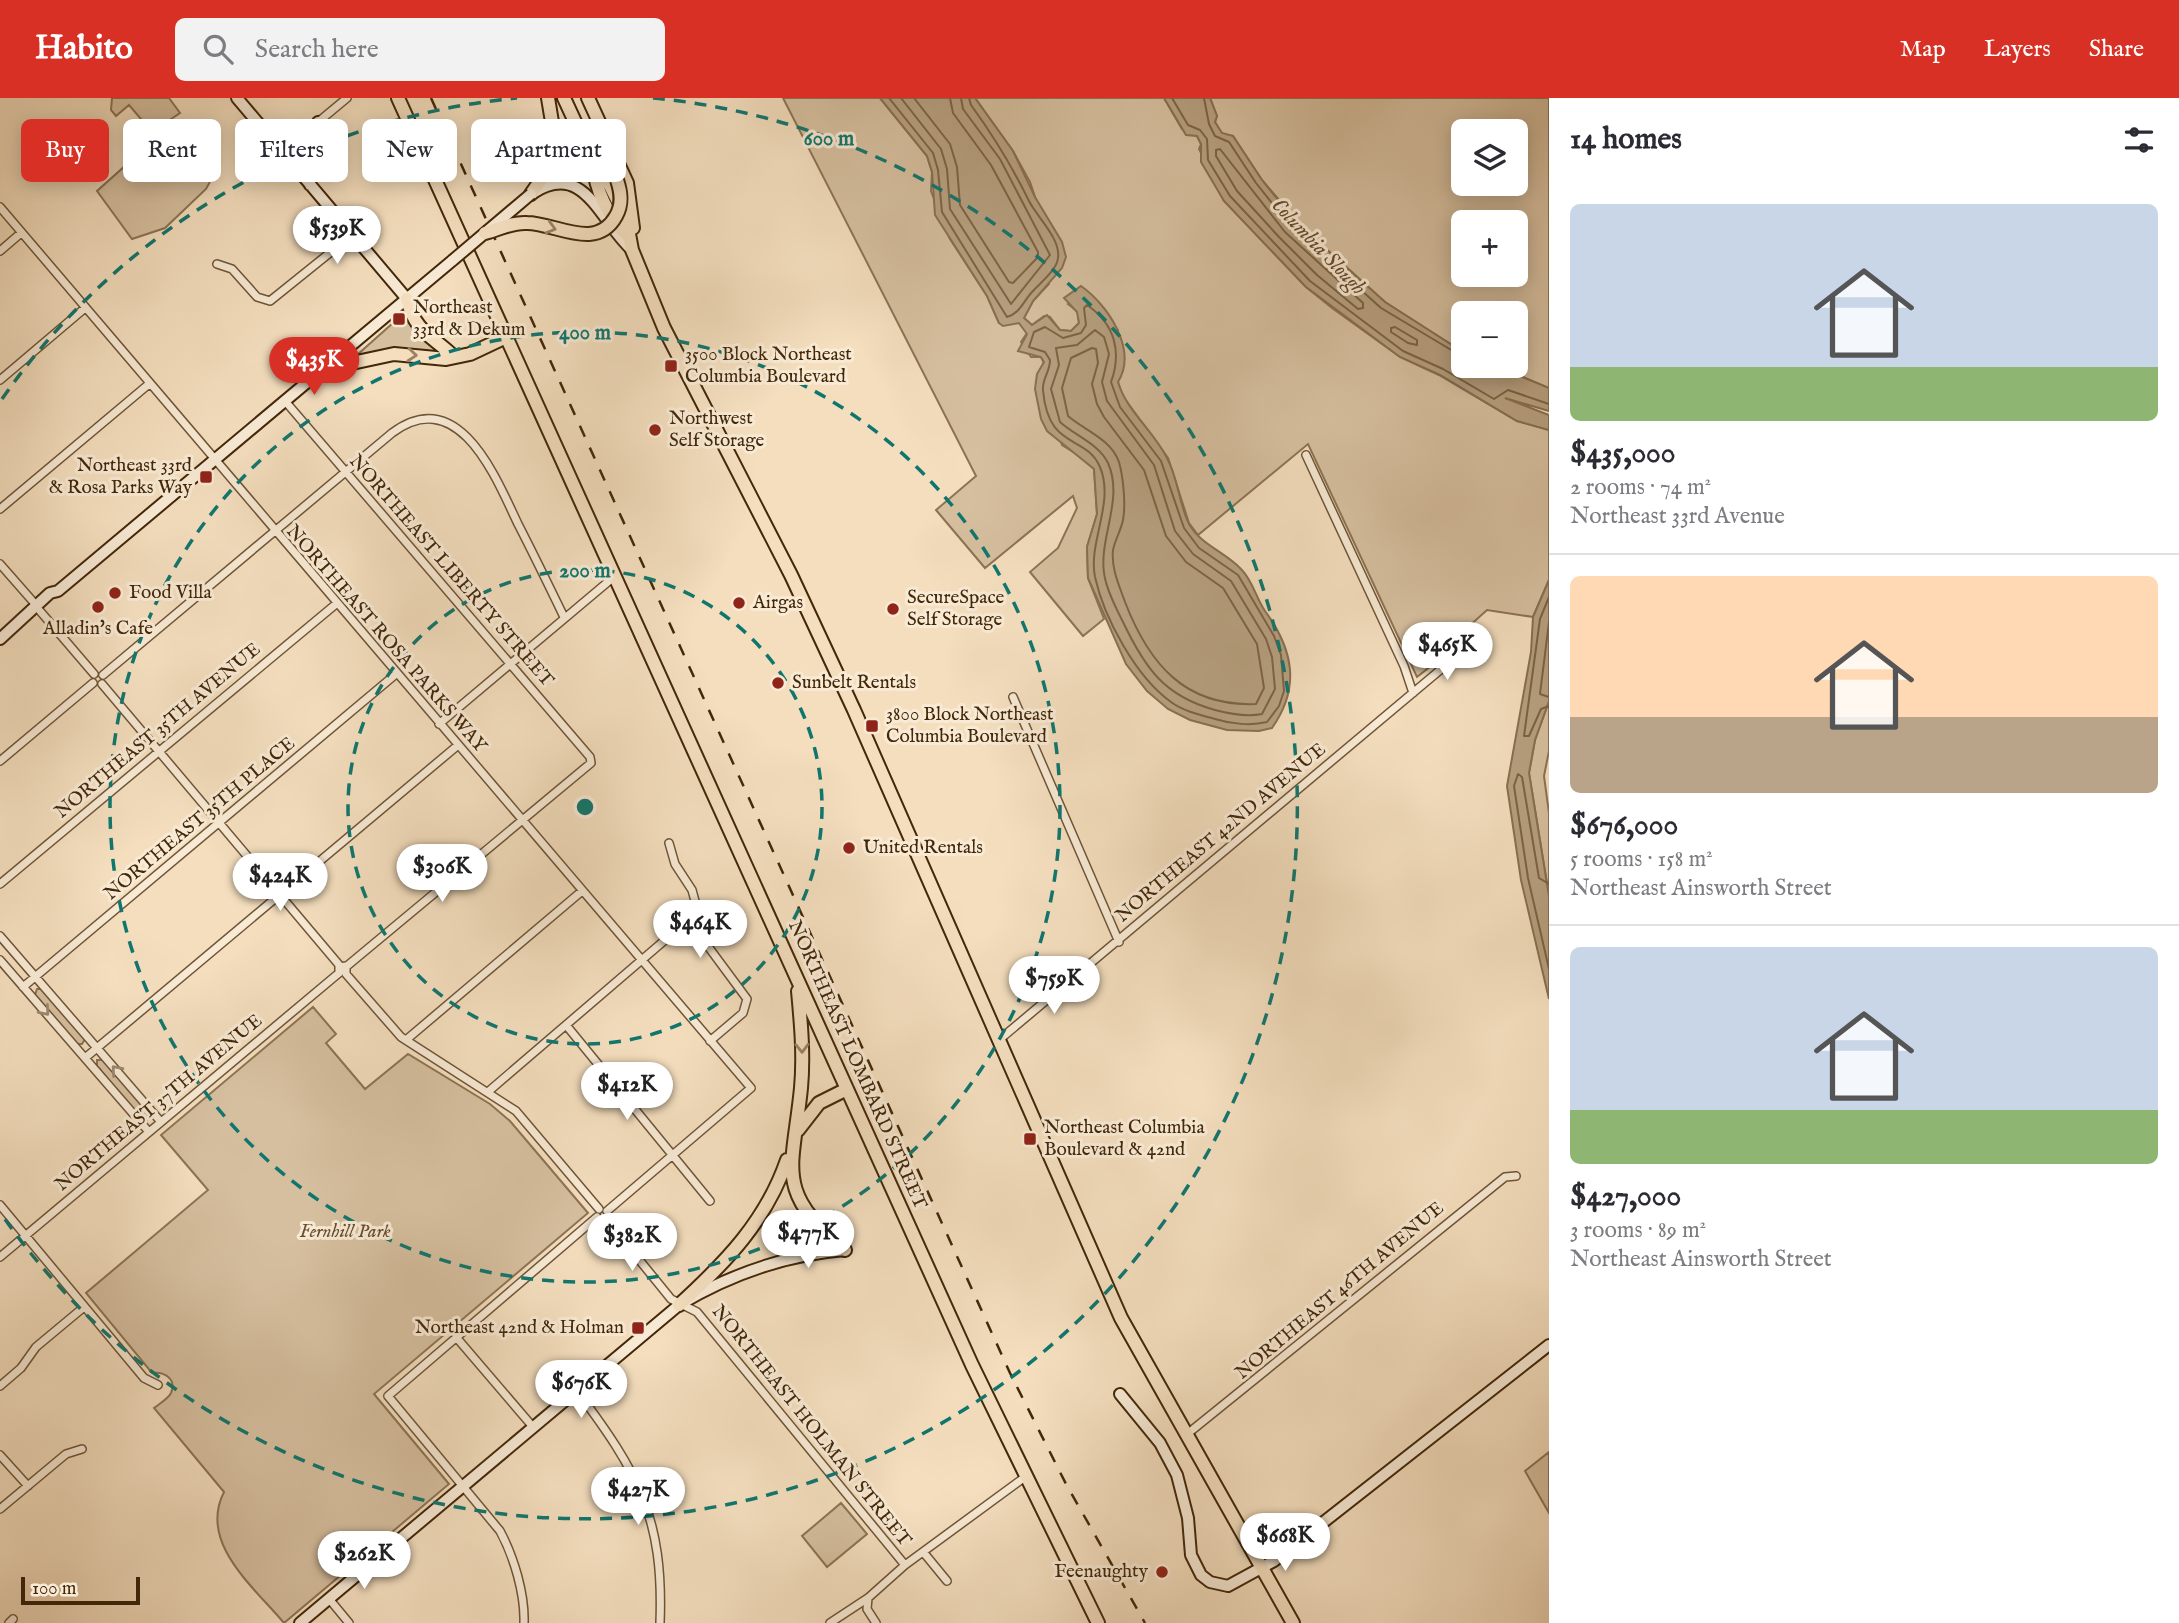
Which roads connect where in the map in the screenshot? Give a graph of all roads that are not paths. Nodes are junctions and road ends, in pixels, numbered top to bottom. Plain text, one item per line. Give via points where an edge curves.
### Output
1 (237, 98) edge
2 (347, 98) edge
3 (398, 98) edge
4 (548, 98) edge
5 (564, 98) edge
6 (579, 98) edge
7 (588, 98) edge
8 (254, 119) edge
9 (322, 119) edge
10 (307, 182) edge
11 (310, 185) joint
12 (531, 194) junction
13 (0, 207) edge
14 (21, 233) junction
15 (485, 233) junction
16 (352, 235) junction
17 (632, 250) junction
18 (0, 251) edge
19 (217, 264) dead end
20 (407, 299) junction
21 (85, 308) junction
22 (506, 337) junction
23 (453, 356) junction
24 (324, 369) junction
25 (0, 380) edge
26 (149, 384) junction
27 (285, 401) junction
28 (1306, 455) dead end
29 (213, 460) junction
30 (346, 471) junction
31 (0, 509) edge
32 (274, 532) junction
33 (0, 564) edge
34 (615, 576) junction
35 (336, 604) junction
36 (38, 608) junction
37 (564, 617) junction
38 (0, 639) edge
39 (1464, 650) dead end
40 (509, 663) junction
41 (396, 674) junction
42 (98, 679) junction
43 (1413, 692) junction
44 (1013, 697) dead end
45 (439, 724) junction
46 (457, 746) junction
47 (158, 751) junction
48 (0, 761) edge
49 (591, 763) joint
50 (521, 820) junction
51 (219, 823) junction
52 (669, 843) dead end
53 (0, 884) edge
54 (582, 891) junction
55 (280, 895) junction
56 (699, 920) junction
57 (0, 936) edge
58 (1119, 942) junction
59 (0, 960) edge
60 (642, 960) junction
61 (343, 970) junction
62 (36, 977) junction
63 (797, 979) junction
64 (23, 987) junction
65 (566, 1025) junction
66 (406, 1040) junction
67 (999, 1040) junction
68 (710, 1041) junction
69 (97, 1048) junction
70 (85, 1058) junction
71 (847, 1089) junction
72 (489, 1091) junction
73 (161, 1122) junction
74 (149, 1132) junction
75 (792, 1147) junction
76 (673, 1155) junction
77 (1516, 1176) dead end
78 (710, 1201) dead end
79 (0, 1205) edge
80 (602, 1214) junction
81 (26, 1236) junction
82 (845, 1250) joint
83 (0, 1257) edge
84 (679, 1305) junction
85 (84, 1307) junction
86 (456, 1337) junction
87 (1549, 1345) edge
88 (158, 1385) dead end
89 (0, 1386) edge
90 (577, 1391) junction
91 (1120, 1394) dead end
92 (533, 1427) junction
93 (1186, 1435) junction
94 (82, 1450) dead end
95 (0, 1455) edge
96 (1025, 1476) junction
97 (27, 1486) junction
98 (464, 1486) junction
99 (0, 1509) edge
100 (924, 1553) junction
101 (905, 1565) junction
102 (1262, 1569) junction
103 (947, 1581) dead end
104 (868, 1598) junction
105 (330, 1600) junction
106 (300, 1623) edge
107 (349, 1623) edge
108 (524, 1623) edge
109 (660, 1623) edge
110 (830, 1623) edge
111 (876, 1623) edge
112 (1098, 1623) edge
113 (1293, 1623) edge

1 - 8 street
2 - 9 street
3 - 22 main road, NORTHEAST LOMBARD STREET
4 - 12 main road via 556,139 550,167
5 - 17 main road via 594,163 594,178
15 -> 6 main road, bridge via 525,222 592,234 616,216 621,200 617,180
7 - 17 main road via 631,198
10 - 11 street
11 - 16 street
12 - 15 street, bridge
12 - 17 street via 559,183 572,184
13 - 14 street, NORTHEAST ROSA PARKS WAY
14 - 18 street
14 - 21 street, NORTHEAST ROSA PARKS WAY
15 - 20 street, bridge
16 - 19 street via 276,299 264,302 232,269
16 - 20 street
17 - 67 main road via 664,328 828,653
20 - 23 main road via 417,323
20 - 24 street
21 - 25 street
21 - 26 street, NORTHEAST ROSA PARKS WAY
22 - 23 main road via 470,354
22 - 34 main road, NORTHEAST LOMBARD STREET
24 -> 23 main road via 382,355
24 - 27 street
26 - 29 street, NORTHEAST ROSA PARKS WAY
26 - 31 street
27 - 29 street
27 - 30 street, NORTHEAST LIBERTY STREET
28 - 43 street
29 - 32 street, NORTHEAST ROSA PARKS WAY
29 - 36 street via 58,591 50,593
30 - 32 street
30 - 37 street via 407,423 433,420 459,430 490,466
30 - 40 street, NORTHEAST LIBERTY STREET
32 - 35 street, NORTHEAST ROSA PARKS WAY
32 - 42 street
33 - 36 street, NORTHEAST HOLMAN STREET
34 - 37 street
34 - 63 main road, NORTHEAST LOMBARD STREET
35 - 41 street, NORTHEAST ROSA PARKS WAY
35 - 47 street, NORTHEAST 35TH AVENUE
36 - 38 street
36 - 42 street, NORTHEAST HOLMAN STREET
37 - 40 street
39 - 43 street, NORTHEAST 42ND AVENUE
40 - 45 street
40 - 49 street, NORTHEAST LIBERTY STREET
41 - 45 street, NORTHEAST ROSA PARKS WAY
41 - 51 street, NORTHEAST 35TH PLACE
42 - 47 street, NORTHEAST HOLMAN STREET
42 - 48 street
43 - 58 street, NORTHEAST 42ND AVENUE
44 - 58 street
45 - 46 street, NORTHEAST ROSA PARKS WAY
46 - 50 street, NORTHEAST ROSA PARKS WAY
46 - 55 street
47 - 51 street, NORTHEAST HOLMAN STREET
47 - 53 street, NORTHEAST 35TH AVENUE
49 - 50 street, NORTHEAST 37TH AVENUE
50 - 54 street, NORTHEAST ROSA PARKS WAY
50 - 61 street, NORTHEAST 37TH AVENUE
51 - 55 street, NORTHEAST HOLMAN STREET
51 - 62 street, NORTHEAST 35TH PLACE
52 - 56 street via 675,864 692,890
54 - 60 street, NORTHEAST ROSA PARKS WAY
54 - 66 street
55 - 61 street, NORTHEAST HOLMAN STREET
55 - 69 street
56 - 60 street via 685,924
56 - 68 street via 707,945 747,999 743,1013
57 - 62 street
58 - 67 street, NORTHEAST 42ND AVENUE
59 - 64 street
60 - 65 street
60 - 68 street, NORTHEAST ROSA PARKS WAY
61 - 66 street, NORTHEAST HOLMAN STREET
61 - 73 street, NORTHEAST 37TH AVENUE
62 - 64 street, NORTHEAST 35TH PLACE
62 - 69 street
63 - 71 main road, NORTHEAST LOMBARD STREET
63 -> 75 main road via 802,1086
64 -> 70 street
65 - 72 street
65 - 76 street
66 - 72 street, NORTHEAST HOLMAN STREET
67 - 93 main road via 1115,1304
68 - 76 street, NORTHEAST ROSA PARKS WAY via 751,1088
69 - 70 street
73 -> 69 street
70 - 74 street
71 - 75 main road via 810,1111
71 - 96 main road, NORTHEAST LOMBARD STREET
72 - 80 street, NORTHEAST HOLMAN STREET via 524,1119
73 - 74 street, NORTHEAST 37TH AVENUE
74 - 81 street, NORTHEAST 37TH AVENUE
75 - 82 main road via 790,1170 799,1201 811,1219
75 - 84 main road via 754,1227
76 - 78 street
76 - 80 street
77 - 93 street, NORTHEAST 46TH AVENUE via 1505,1177 1456,1215
79 - 81 street
80 - 84 street, NORTHEAST HOLMAN STREET
80 - 86 street
81 - 83 street, NORTHEAST 37TH AVENUE
81 - 85 street
82 - 84 street via 766,1264
84 - 90 street
84 - 101 street, NORTHEAST HOLMAN STREET via 697,1312
85 - 88 street via 144,1378
85 - 89 street via 36,1347
86 - 92 street
86 - 98 street via 388,1396
87 - 102 street
90 - 92 street
90 - 109 street via 624,1454 648,1507 658,1555
91 - 102 street via 1160,1443 1177,1475 1197,1571 1210,1582 1228,1586
92 - 98 street
93 - 102 main road
94 - 97 street via 66,1454
95 - 97 street
96 - 100 street
96 - 112 main road, NORTHEAST LOMBARD STREET
97 - 99 street
98 - 105 street
98 - 108 street via 506,1541
100 - 101 street
100 - 103 street
101 - 104 street
102 - 113 main road
104 - 110 street
104 - 111 street via 867,1609
105 - 106 street
105 - 107 street

